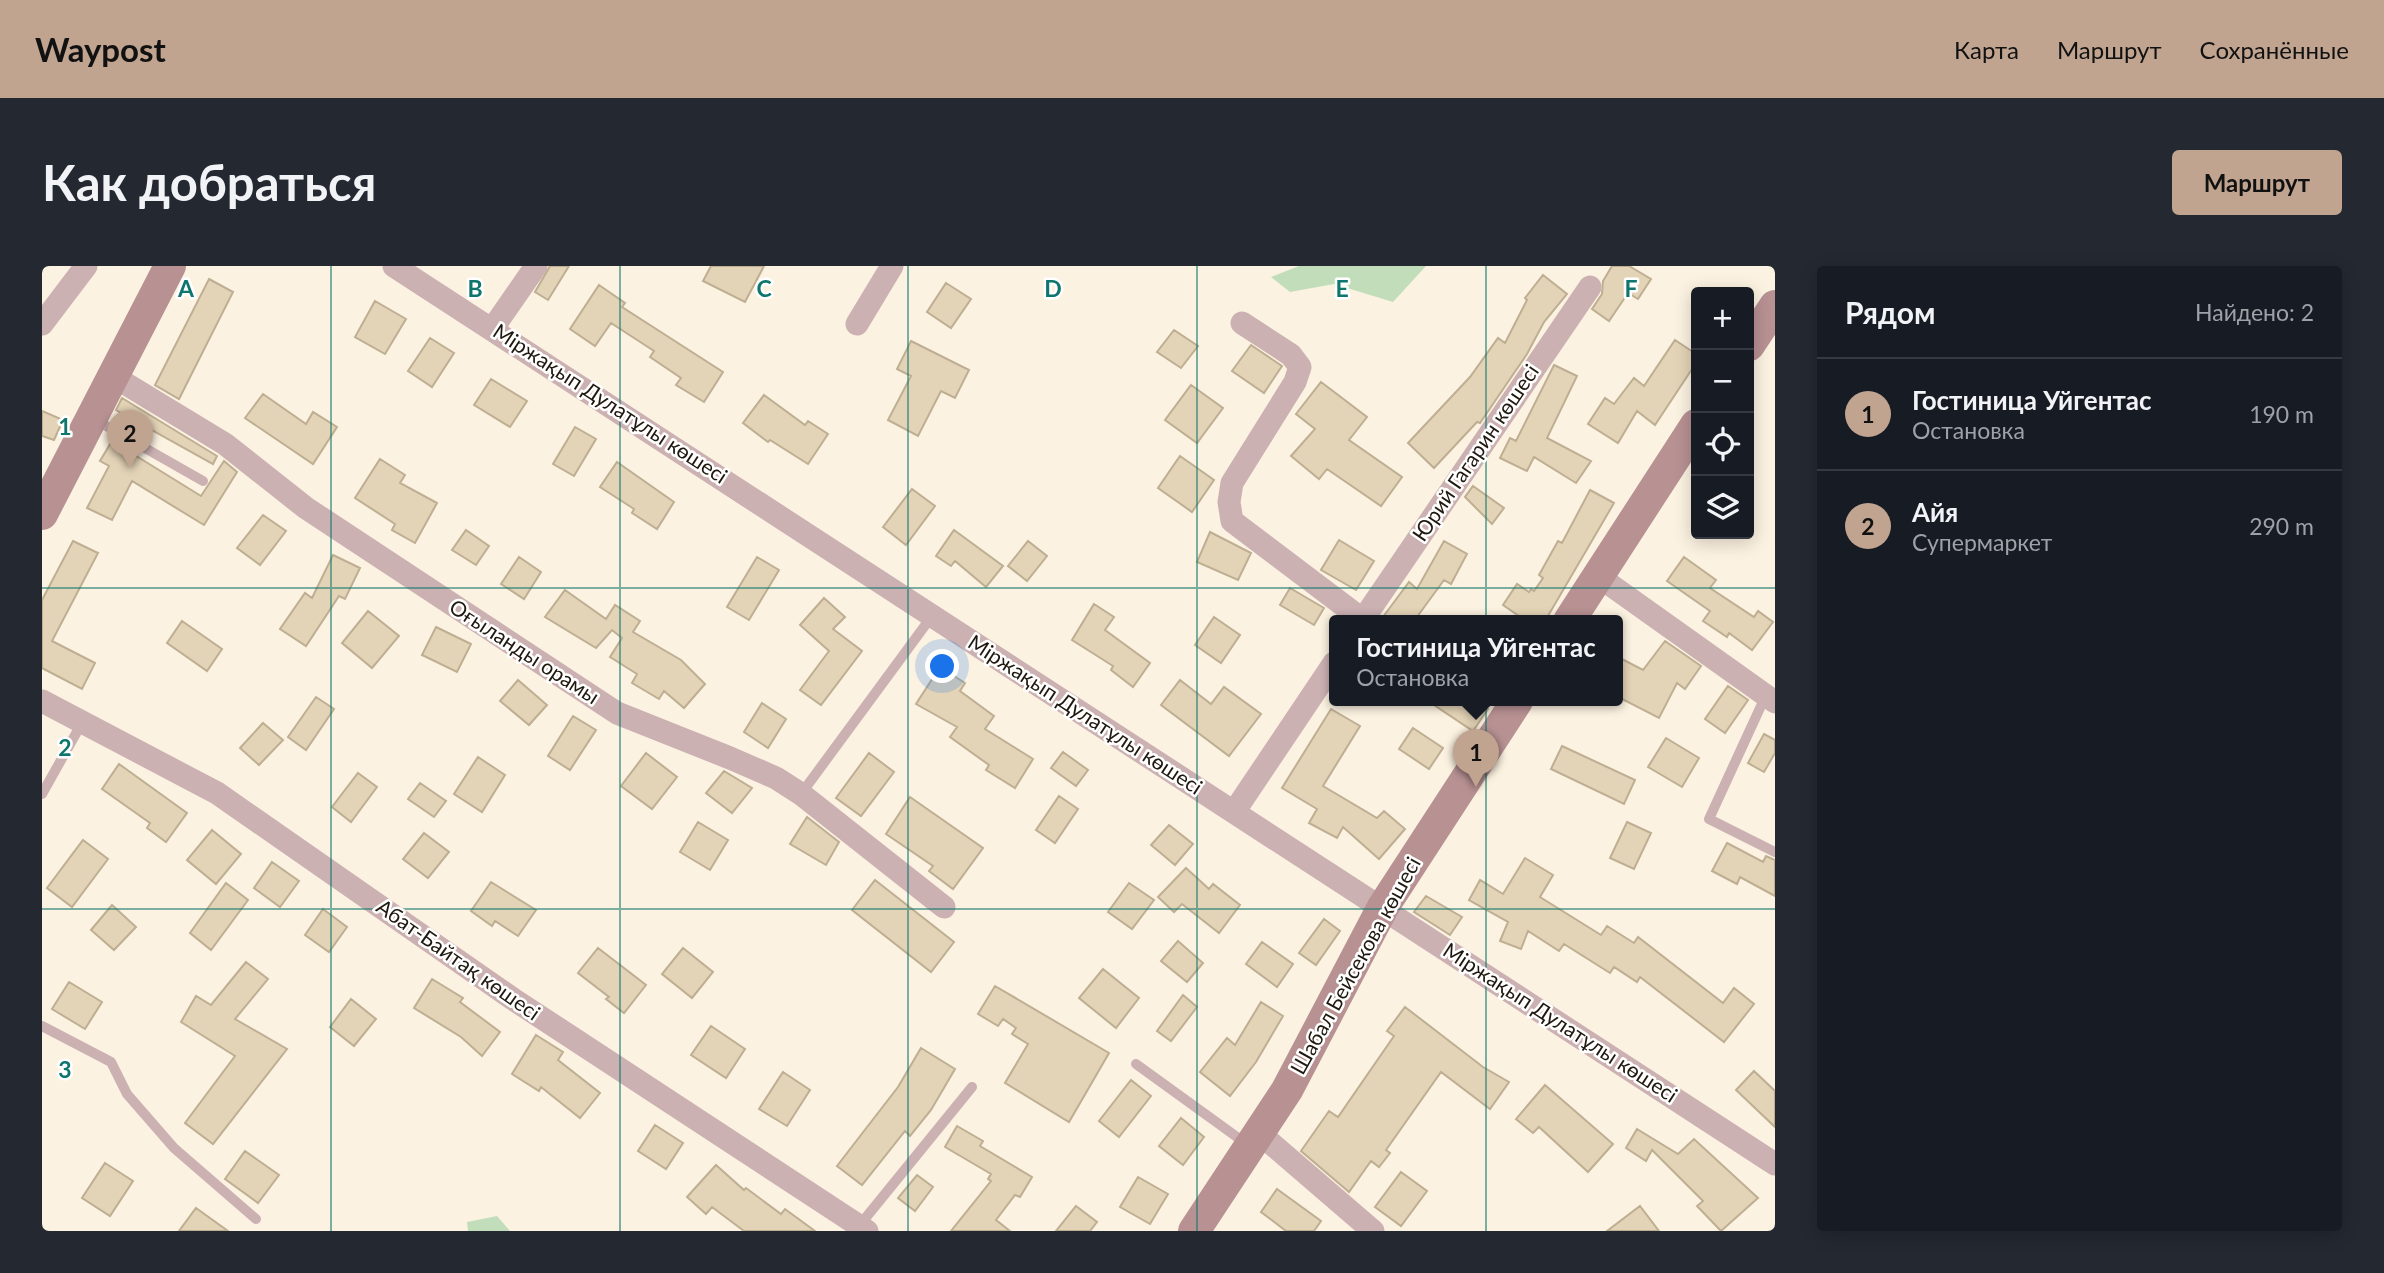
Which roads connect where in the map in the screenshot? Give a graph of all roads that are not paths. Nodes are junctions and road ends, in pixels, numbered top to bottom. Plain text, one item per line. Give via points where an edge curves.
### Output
1 (86, 266) edge
2 (170, 266) edge
3 (394, 266) edge
4 (536, 266) edge
5 (892, 266) edge
6 (1590, 287) dead end
7 (1775, 306) edge
8 (1242, 323) dead end
9 (42, 324) edge
10 (857, 324) dead end
11 (493, 328) junction
12 (1754, 338) edge
13 (113, 376) junction
14 (92, 418) junction
15 (1691, 433) edge
16 (202, 481) dead end
17 (42, 514) edge
18 (1598, 576) junction
19 (933, 615) junction
20 (1355, 615) edge
21 (1367, 615) edge
22 (1573, 615) edge
23 (1329, 670) edge
24 (1771, 699) edge
25 (42, 701) edge
26 (1514, 706) edge
27 (83, 721) junction
28 (42, 794) edge
29 (802, 794) junction
30 (1234, 812) junction
31 (1775, 852) edge
32 (944, 907) dead end
33 (1383, 907) junction
34 (42, 1026) edge
35 (1136, 1064) dead end
36 (972, 1087) dead end
37 (1255, 1140) junction
38 (1775, 1164) edge
39 (256, 1219) dead end
40 (863, 1229) edge
41 (1194, 1231) edge
42 (1373, 1231) edge

1 - 9 street
2 - 13 main road
3 - 11 street, Міржақып Дулатұлы көшесі
4 - 11 street
5 - 10 street
6 - 21 street, Юрий Гагарин көшесі
7 - 12 main road
8 - 20 street, Юрий Гагарин көшесі via 1291,355 1300,367 1232,483 1228,502 1232,521
11 - 19 street, Міржақып Дулатұлы көшесі
13 - 14 main road
13 - 29 street, Оғыланды орамы via 225,444 306,508 617,713 776,778
14 - 16 lane
14 - 17 main road
15 - 18 main road
18 - 22 main road
18 - 24 street
19 - 29 lane
19 - 30 street, Міржақып Дулатұлы көшесі
23 - 30 street
24 - 31 lane via 1709,819
25 - 27 street, Абат-Байтақ көшесі
26 - 33 main road, Шабал Бейсекова көшесі
27 - 28 lane
27 - 40 street, Абат-Байтақ көшесі via 217,793 513,999
29 - 32 street, Оғыланды орамы
30 - 33 street, Міржақып Дулатұлы көшесі
33 - 37 main road, Шабал Бейсекова көшесі via 1287,1090
33 - 38 street, Міржақып Дулатұлы көшесі
34 - 39 lane via 111,1062 127,1094 174,1148
35 - 37 lane
36 - 40 lane
37 - 41 main road, Шабал Бейсекова көшесі
37 - 42 street

